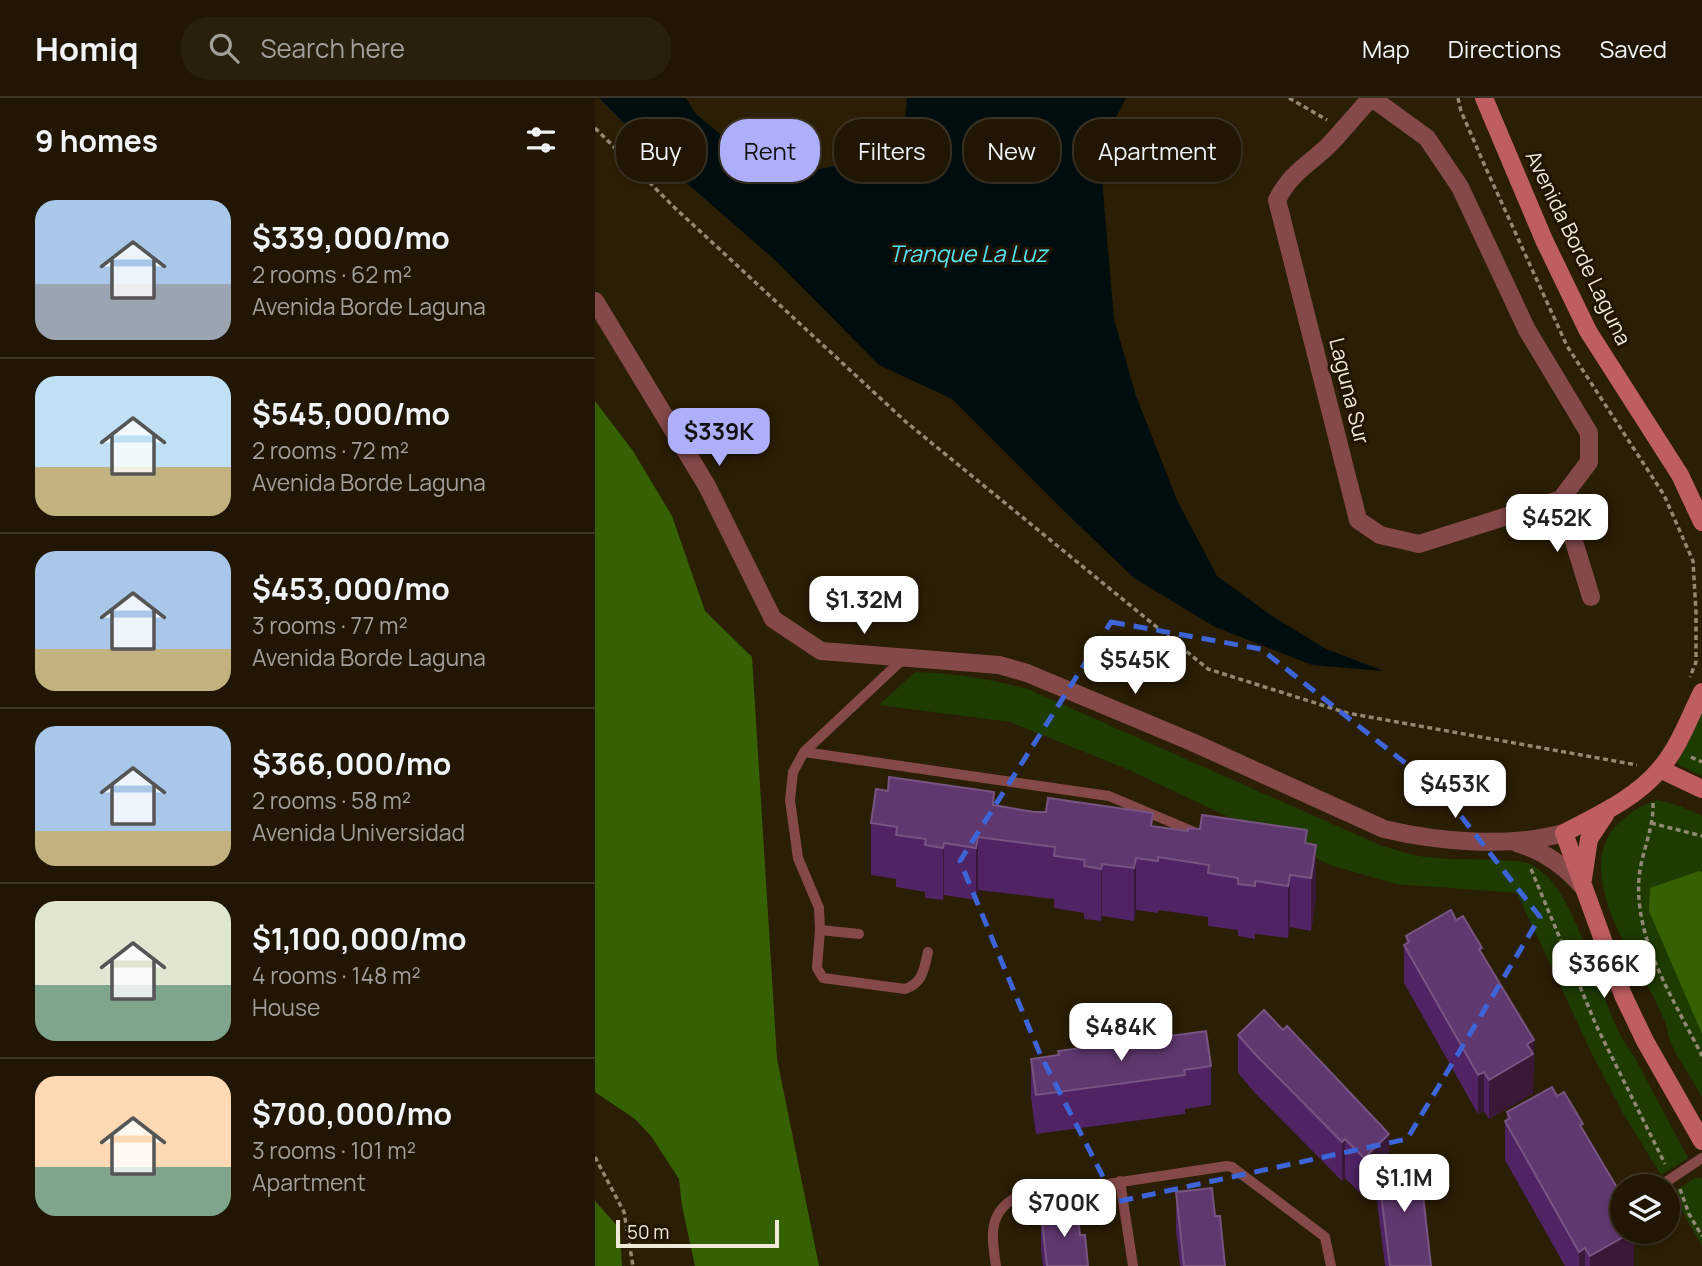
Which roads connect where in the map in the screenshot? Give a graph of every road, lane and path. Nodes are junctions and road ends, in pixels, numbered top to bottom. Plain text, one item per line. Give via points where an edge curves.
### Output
1 (1289, 98) edge
2 (1371, 98) edge
3 (1458, 98) edge
4 (1484, 98) edge
5 (595, 128) edge
6 (1343, 130) junction
7 (595, 302) edge
8 (1561, 499) junction
9 (1702, 522) edge
10 (1591, 597) dead end
11 (903, 659) junction
12 (1695, 688) edge
13 (804, 752) junction
14 (1660, 769) junction
15 (1647, 783) junction
16 (1702, 789) edge
17 (1609, 810) junction
18 (1651, 823) junction
19 (1192, 831) edge
20 (1564, 833) junction
21 (1702, 836) edge
22 (1514, 842) junction
23 (1582, 886) junction
24 (820, 930) junction
25 (859, 934) dead end
26 (928, 952) dead end
27 (1702, 1056) edge
28 (1702, 1141) edge
29 (595, 1157) edge
30 (1702, 1158) edge
31 (1671, 1174) edge
32 (1678, 1174) edge
33 (1121, 1181) junction
34 (1680, 1191) edge
35 (1702, 1236) edge
36 (633, 1266) edge
37 (996, 1266) edge
38 (1133, 1266) edge
39 (1331, 1266) edge

1 - 6 path
2 - 6 street, Laguna Sur
2 - 8 street, Laguna Sur via 1427,138 1460,187 1527,330 1589,433 1589,462
3 - 12 path via 1567,346 1664,495 1693,561
4 - 9 street, Avenida Borde Laguna via 1588,331 1680,475
5 - 14 path via 906,422 1208,669 1347,713
6 - 8 street, Laguna Sur via 1298,170 1277,200 1358,520 1380,536 1419,544
7 - 11 street via 707,486 773,619 821,651
8 - 10 street
11 - 13 lane
11 - 22 street via 999,666 1045,679 1384,829 1417,837
12 - 14 street via 1675,749
13 - 19 lane via 1109,796
13 - 24 lane via 793,772 790,800 798,858 819,908
14 - 15 street
14 - 16 street
15 - 17 street
15 - 18 path via 1653,806
17 - 20 street
17 - 23 street via 1590,839
18 - 21 path
18 - 27 path via 1639,876 1639,910 1654,958
20 - 22 street
20 - 23 street
22 - 23 street via 1555,860
22 - 31 path via 1596,1025
23 - 28 street via 1623,995
24 - 25 lane
24 - 26 lane via 817,968 823,978 905,989 921,979
29 - 36 path via 624,1212
30 - 32 lane
33 - 37 lane via 1015,1198 1005,1204 993,1226
33 - 38 lane
33 - 39 lane via 1232,1167 1325,1237
34 - 35 path

